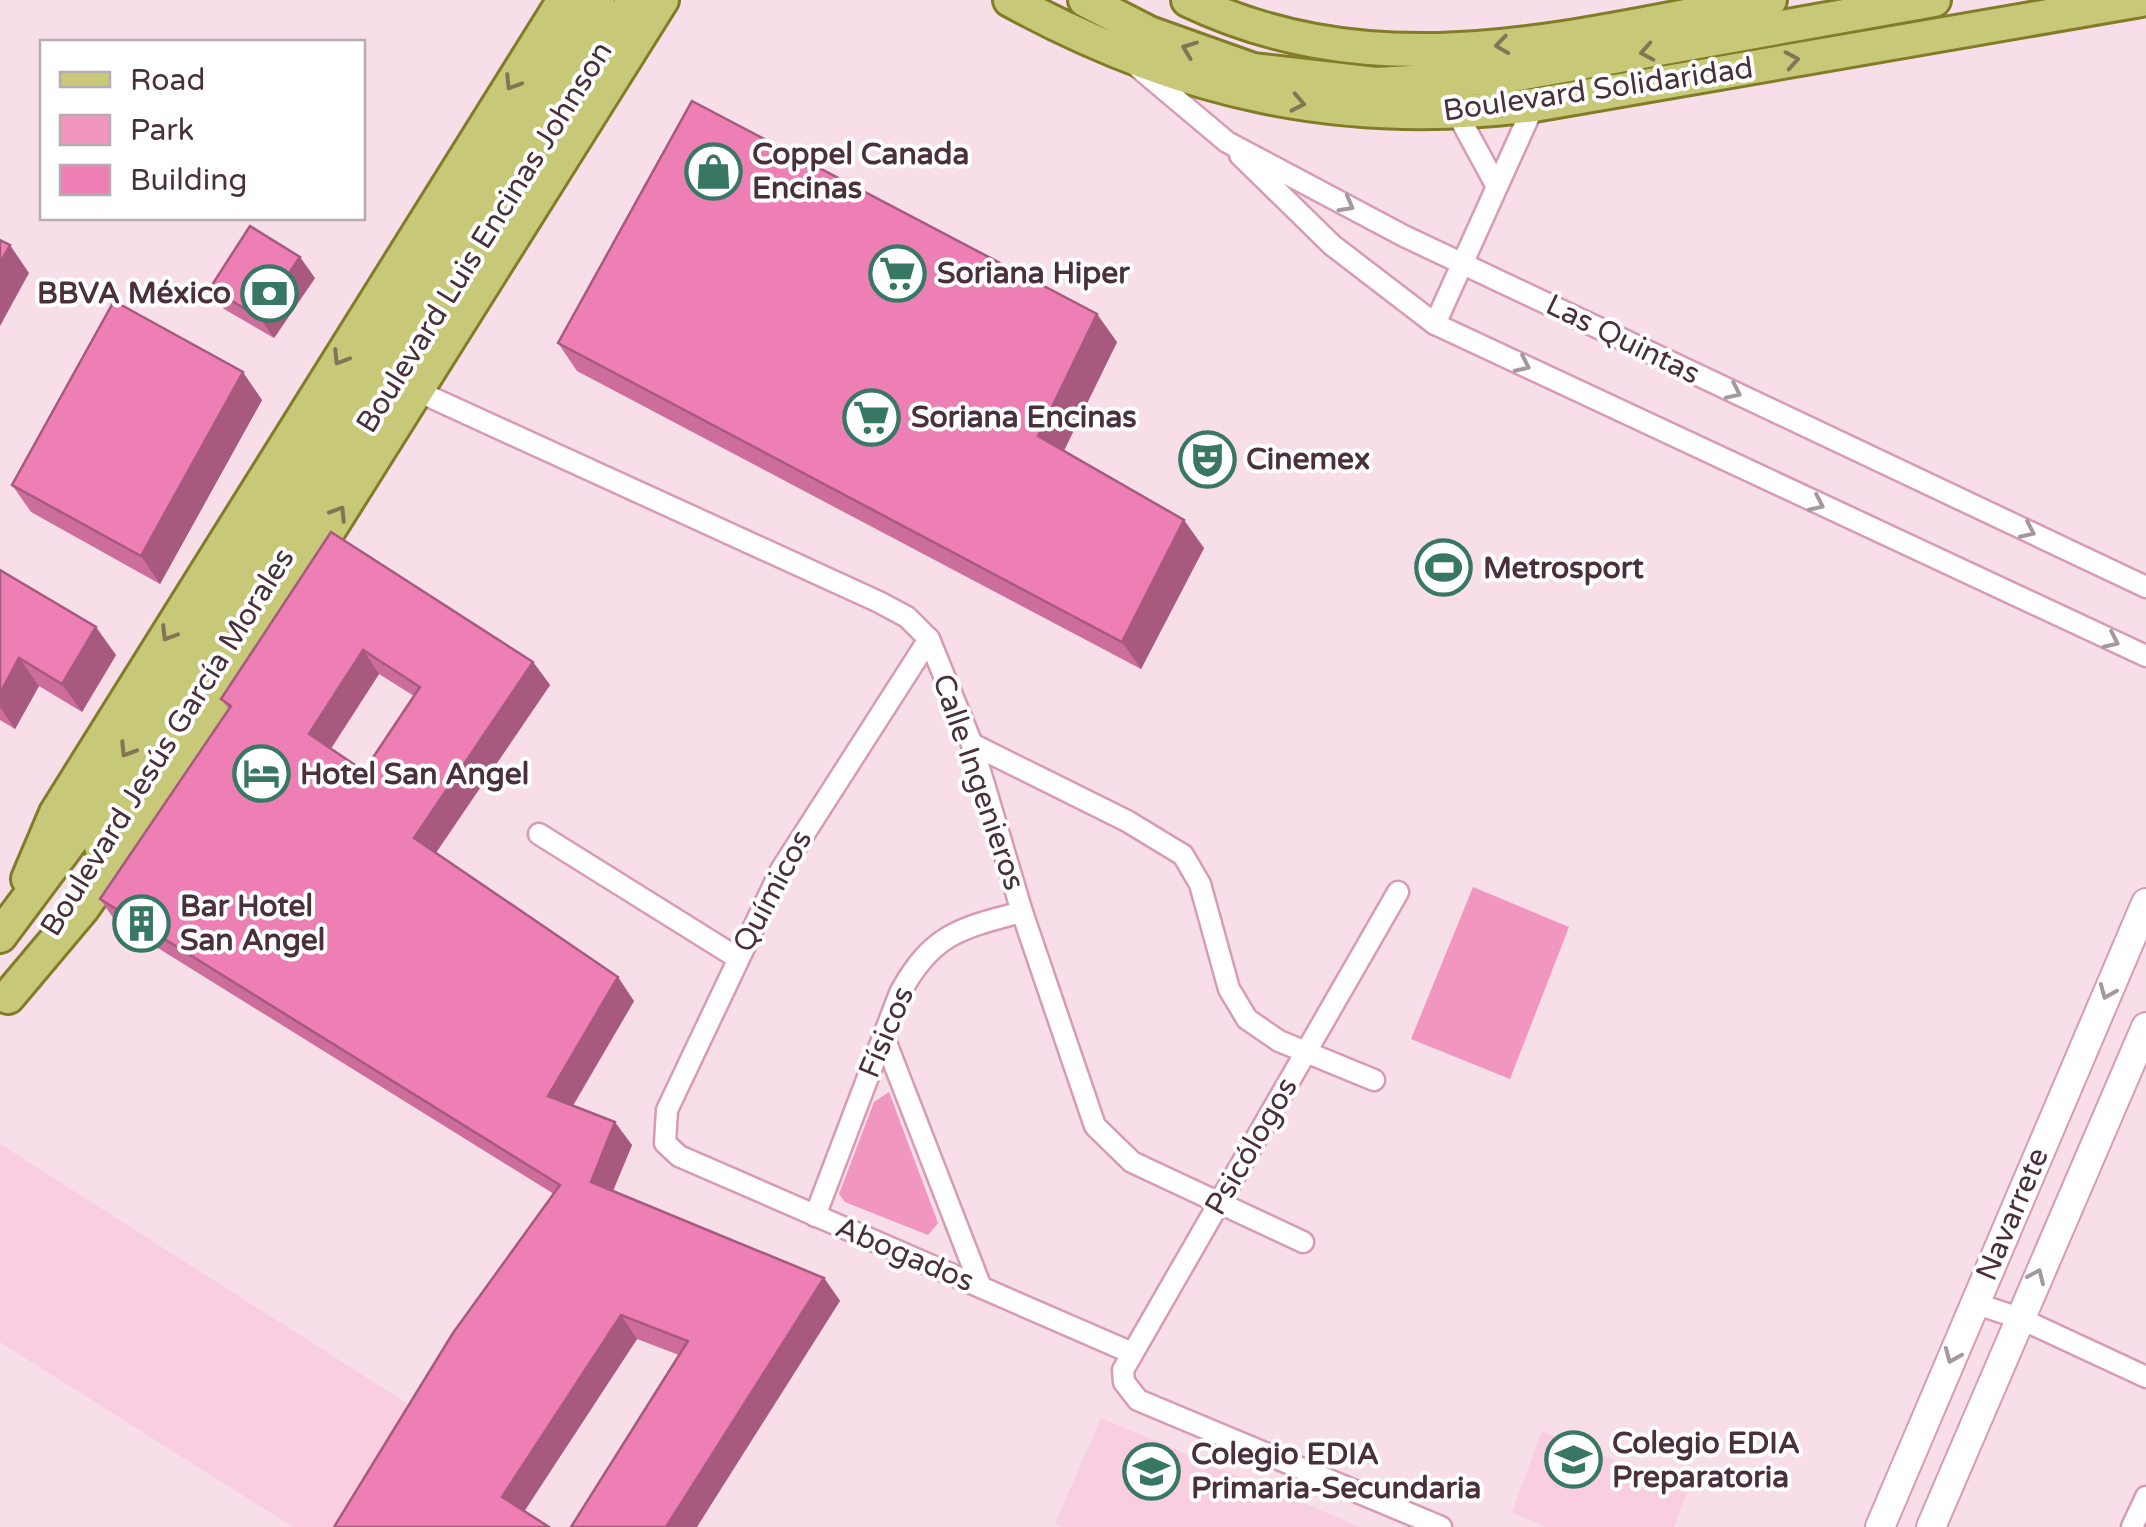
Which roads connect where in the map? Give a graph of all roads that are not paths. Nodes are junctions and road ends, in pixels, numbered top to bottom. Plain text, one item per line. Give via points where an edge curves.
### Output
1 (564, 0) edge
2 (600, 0) edge
3 (634, 0) edge
4 (662, 0) edge
5 (1010, 0) edge
6 (1085, 0) edge
7 (1188, 0) edge
8 (1770, 0) edge
9 (1934, 0) edge
10 (2132, 1) edge
11 (1122, 54) junction
12 (1534, 106) junction
13 (1458, 115) junction
14 (1227, 142) junction
15 (1496, 186) junction
16 (1465, 263) junction
17 (1435, 324) junction
18 (416, 390) junction
19 (323, 468) junction
20 (2146, 587) edge
21 (929, 639) junction
22 (2146, 656) edge
23 (972, 744) junction
24 (540, 834) dead end
25 (1398, 892) dead end
26 (2146, 903) edge
27 (1022, 912) junction
28 (4, 931) edge
29 (736, 957) junction
30 (4, 1004) edge
31 (2146, 1027) edge
32 (883, 1035) junction
33 (1305, 1053) junction
34 (1374, 1080) dead end
35 (679, 1156) joint
36 (1218, 1205) junction
37 (816, 1216) junction
38 (1303, 1242) dead end
39 (980, 1286) junction
40 (1974, 1304) junction
41 (2019, 1318) junction
42 (1132, 1353) junction
43 (2146, 1378) edge
44 (2146, 1497) edge
45 (1441, 1527) edge
46 (1880, 1527) edge
47 (1931, 1527) edge
48 (2132, 1527) edge

1 -> 28 main road via 56,813
2 - 19 main road, Boulevard Luis Encinas Johnson
3 - 19 main road, Boulevard Luis Encinas Johnson
4 - 18 main road
5 - 11 main road, Boulevard Solidaridad
9 -> 6 main road via 1502,77 1376,84 1253,70 1148,32
8 -> 7 main road, Boulevard Solidaridad via 1576,34 1407,53 1274,34
12 -> 10 main road, Boulevard Solidaridad
11 -> 13 main road, Boulevard Solidaridad via 1319,108
11 - 14 street, Las Quintas
12 - 13 main road, Boulevard Solidaridad
12 - 15 street
13 - 15 street
14 -> 16 street, Las Quintas
14 - 17 street via 1332,245
15 - 16 street
16 - 17 street
16 -> 20 street, Las Quintas
17 -> 22 street
18 - 21 street, Calle Ingenieros via 879,602
30 -> 18 main road via 163,794
19 -> 28 main road, Boulevard Jesús García Morales
19 - 30 main road, Boulevard Jesús García Morales
21 - 23 street, Calle Ingenieros
21 - 29 street, Químicos via 814,814
23 - 27 street, Calle Ingenieros
23 - 33 street via 1184,854 1200,884 1237,1005 1262,1032
24 - 29 street
25 - 33 street, Psicólogos
26 -> 40 main road, Navarrete
27 - 32 street, Físicos via 975,924 928,948
27 - 36 street, Calle Ingenieros via 1095,1126 1132,1162
29 - 35 street, Químicos via 662,1126 665,1144
41 -> 31 main road, Navarrete
32 - 37 street, Físicos
32 - 39 street
33 - 34 street
33 - 36 street, Psicólogos
35 - 37 street, Abogados
36 - 38 street, Calle Ingenieros
36 - 42 street, Psicólogos
37 - 39 street, Abogados
39 - 42 street, Abogados
40 - 41 street
40 -> 46 main road, Navarrete
41 - 43 street
41 - 47 main road, Navarrete
42 - 45 street via 1124,1382 1138,1400
44 - 48 street

